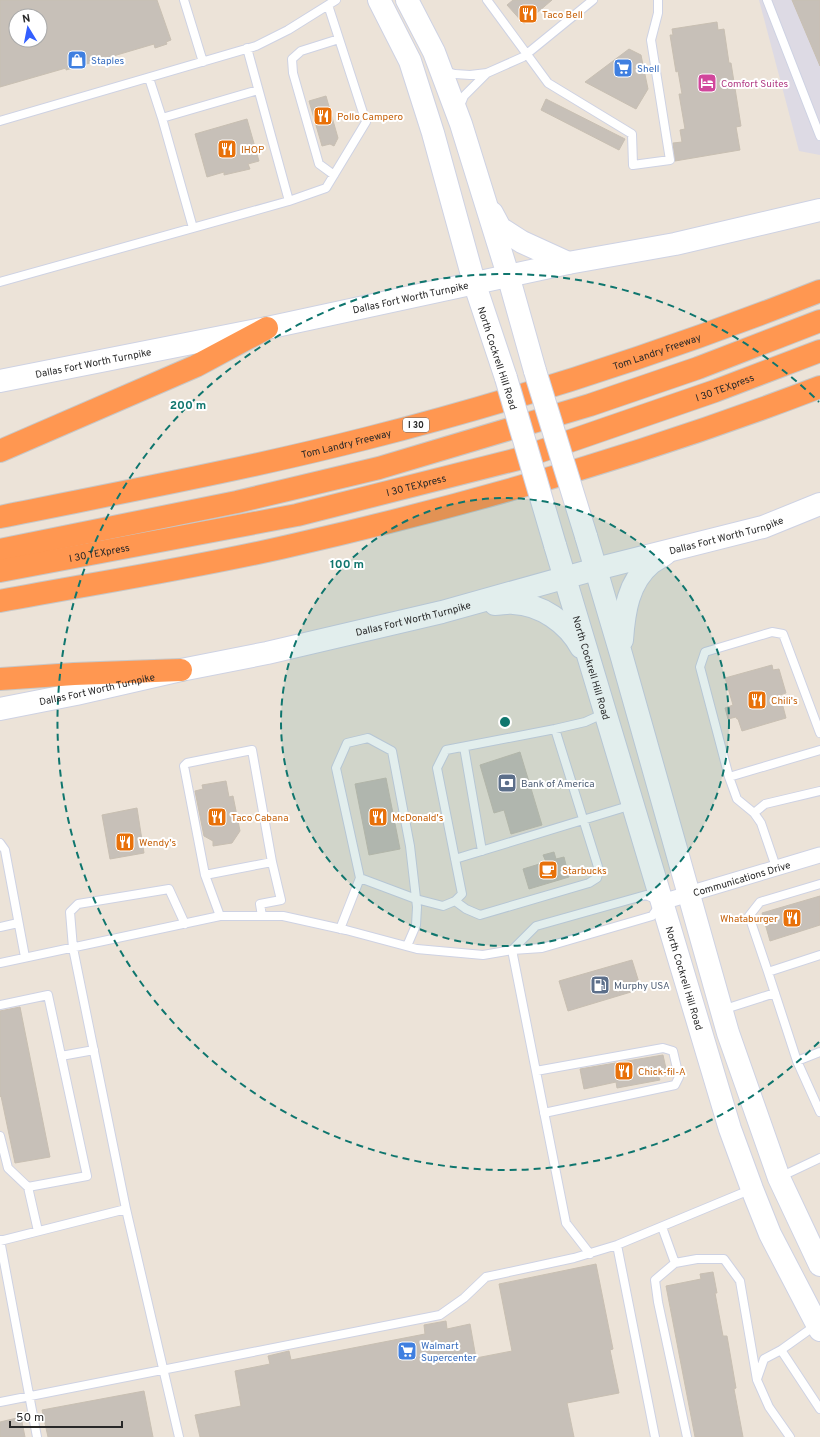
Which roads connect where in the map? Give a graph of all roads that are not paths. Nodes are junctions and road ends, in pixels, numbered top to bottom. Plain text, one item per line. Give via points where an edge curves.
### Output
1 (184, 0) edge
2 (336, 0) edge
3 (379, 0) edge
4 (407, 0) edge
5 (487, 0) edge
6 (593, 0) edge
7 (658, 0) edge
8 (767, 0) edge
9 (328, 5) junction
10 (339, 39) junction
11 (247, 48) junction
12 (526, 54) junction
13 (203, 62) junction
14 (441, 70) junction
15 (487, 73) junction
16 (149, 78) junction
17 (258, 90) junction
18 (457, 113) junction
19 (162, 118) junction
20 (0, 121) edge
21 (820, 136) edge
22 (334, 175) junction
23 (483, 196) junction
24 (289, 200) junction
25 (820, 210) edge
26 (193, 228) junction
27 (568, 263) junction
28 (508, 275) junction
29 (0, 282) edge
30 (474, 282) junction
31 (820, 291) edge
32 (820, 321) edge
33 (267, 328) junction
34 (820, 351) edge
35 (0, 381) edge
36 (820, 387) edge
37 (0, 452) edge
38 (820, 504) edge
39 (0, 517) edge
40 (0, 550) edge
41 (673, 550) junction
42 (596, 569) junction
43 (0, 571) edge
44 (565, 578) junction
45 (0, 601) edge
46 (456, 608) junction
47 (621, 654) junction
48 (592, 665) junction
49 (181, 670) junction
50 (0, 679) edge
51 (0, 709) edge
52 (606, 713) junction
53 (555, 729) junction
54 (820, 733) edge
55 (464, 747) junction
56 (820, 750) edge
57 (729, 777) junction
58 (820, 790) edge
59 (633, 805) junction
60 (754, 813) junction
61 (584, 820) junction
62 (0, 843) edge
63 (482, 851) junction
64 (820, 855) edge
65 (455, 859) junction
66 (272, 862) junction
67 (776, 867) junction
68 (205, 875) junction
69 (360, 878) junction
70 (820, 884) edge
71 (689, 894) junction
72 (416, 899) junction
73 (455, 901) junction
74 (662, 902) junction
75 (220, 916) junction
76 (262, 916) junction
77 (18, 923) junction
78 (185, 924) junction
79 (0, 927) edge
80 (340, 929) junction
81 (407, 946) junction
82 (73, 948) junction
83 (512, 950) junction
84 (820, 955) edge
85 (25, 958) junction
86 (0, 963) edge
87 (768, 972) junction
88 (775, 993) junction
89 (0, 1005) edge
90 (722, 1010) junction
91 (94, 1050) junction
92 (820, 1052) edge
93 (61, 1056) junction
94 (797, 1061) junction
95 (536, 1071) junction
96 (820, 1112) edge
97 (544, 1113) junction
98 (0, 1136) edge
99 (820, 1158) edge
100 (779, 1178) junction
101 (28, 1187) junction
102 (752, 1188) junction
103 (126, 1209) junction
104 (662, 1227) junction
105 (38, 1231) junction
106 (0, 1241) edge
107 (617, 1245) junction
108 (590, 1254) junction
109 (675, 1263) junction
110 (820, 1265) edge
111 (818, 1328) edge
112 (781, 1350) junction
113 (164, 1369) junction
114 (757, 1380) junction
115 (28, 1396) junction
116 (0, 1402) edge
117 (820, 1409) edge
118 (37, 1437) edge
119 (179, 1437) edge
120 (655, 1437) edge
121 (687, 1437) edge
122 (790, 1437) edge

1 - 13 lane
2 - 9 lane
3 - 30 main road, North Cockrell Hill Road via 410,61 433,133
4 - 14 main road
5 - 12 lane
6 - 12 lane
7 - 12 lane via 652,40 670,160 634,165 632,134 548,83
8 - 21 lane
9 - 10 lane
9 - 11 lane via 288,30
10 - 22 lane via 366,122
10 - 22 lane via 301,50 292,60 293,73 319,164
11 - 13 lane
11 - 17 lane
12 - 15 lane
13 - 16 lane
14 - 15 lane via 463,74
14 - 18 main road
15 - 18 lane via 464,96
16 - 19 lane
16 - 20 lane
17 - 19 lane
17 - 24 lane
18 - 23 main road
19 - 26 lane
22 - 24 lane via 326,188
23 - 27 main road via 500,228 522,242
23 - 28 main road
24 - 26 lane
25 - 27 main road, Dallas Fort Worth Turnpike via 675,244
26 - 29 lane
27 - 28 main road, Dallas Fort Worth Turnpike
28 - 30 main road, Dallas Fort Worth Turnpike
28 - 42 main road, bridge
30 - 33 main road, Dallas Fort Worth Turnpike
30 - 44 main road, North Cockrell Hill Road, bridge via 506,378
31 - 39 highway, Tom Landry Freeway / I 30 via 680,343 473,410 262,464
32 - 40 highway via 698,368 590,405 379,468 237,502
33 - 35 main road, Dallas Fort Worth Turnpike
33 - 37 highway via 196,366
34 - 43 highway, I 30 TEXpress via 715,391 518,459 297,515
36 - 45 highway via 602,462 395,521 202,564
38 - 41 main road, Dallas Fort Worth Turnpike via 763,527
41 - 42 main road, Dallas Fort Worth Turnpike
41 - 47 main road via 651,563 631,591 624,613
42 - 44 main road, Dallas Fort Worth Turnpike
42 - 47 main road
44 - 46 main road, Dallas Fort Worth Turnpike
44 - 48 main road, North Cockrell Hill Road
46 - 48 main road via 513,603 538,608 558,619 576,637
46 - 49 main road, Dallas Fort Worth Turnpike via 267,653
47 - 71 main road
48 - 52 main road, North Cockrell Hill Road
49 - 50 highway
49 - 51 main road, Dallas Fort Worth Turnpike
52 - 53 lane via 585,722
52 - 59 main road, North Cockrell Hill Road
53 - 55 lane
53 - 61 lane
54 - 57 lane via 783,634 772,632 705,652 700,668
55 - 63 lane
55 - 65 lane via 446,750 437,768
56 - 57 lane
57 - 60 lane via 737,799
58 - 60 lane via 764,804
59 - 61 lane
59 - 74 main road, North Cockrell Hill Road
60 - 67 lane via 761,823
61 - 63 lane
61 - 73 lane via 599,870 597,878 590,883 480,915
62 - 77 lane via 4,850
63 - 65 lane
64 - 67 street, Communications Drive
65 - 73 lane via 462,894
66 - 68 lane
66 - 68 lane via 252,750 187,763 184,766
66 - 76 lane via 280,900 260,904
67 - 71 street, Communications Drive
68 - 75 lane
69 - 72 lane
69 - 72 lane via 336,768 347,743 368,738 392,751 410,846
69 - 80 lane
70 - 87 lane via 760,902 749,916
71 - 74 street, Communications Drive
71 - 90 main road
72 - 73 lane via 443,906
72 - 81 lane via 416,924
74 - 83 lane via 652,916 542,948
74 - 83 lane via 646,895 536,926
74 - 102 main road, North Cockrell Hill Road via 720,1098
75 - 76 lane
75 - 78 lane
76 - 80 lane via 284,916
77 - 79 lane
77 - 85 lane
78 - 82 lane
78 - 82 lane via 169,889 78,904 70,912
80 - 81 lane
81 - 83 lane via 483,955
82 - 85 lane
82 - 91 lane
83 - 95 lane
84 - 87 lane
85 - 86 lane
87 - 88 lane
88 - 90 lane
88 - 94 lane
89 - 93 lane via 48,995
90 - 100 main road
91 - 93 lane
91 - 103 lane
92 - 94 lane
93 - 101 lane via 87,1176
94 - 96 lane
95 - 97 lane
95 - 97 lane via 663,1048 673,1052 680,1077 675,1085
97 - 108 lane via 566,1223
98 - 101 lane via 8,1168
99 - 100 lane
100 - 102 main road
100 - 110 main road
101 - 105 lane
102 - 104 lane
102 - 111 main road, North Cockrell Hill Road via 770,1234
103 - 105 lane
103 - 113 lane
104 - 107 lane
104 - 109 lane
105 - 106 lane
106 - 115 lane
107 - 108 lane
107 - 120 lane
108 - 113 lane via 486,1277 464,1298 440,1315
109 - 114 lane via 697,1258 724,1259 740,1281
109 - 121 lane via 655,1280
111 - 112 lane
112 - 114 lane via 764,1358
112 - 117 lane
113 - 115 lane
113 - 119 lane
114 - 122 lane via 770,1407
115 - 116 lane
115 - 118 lane

